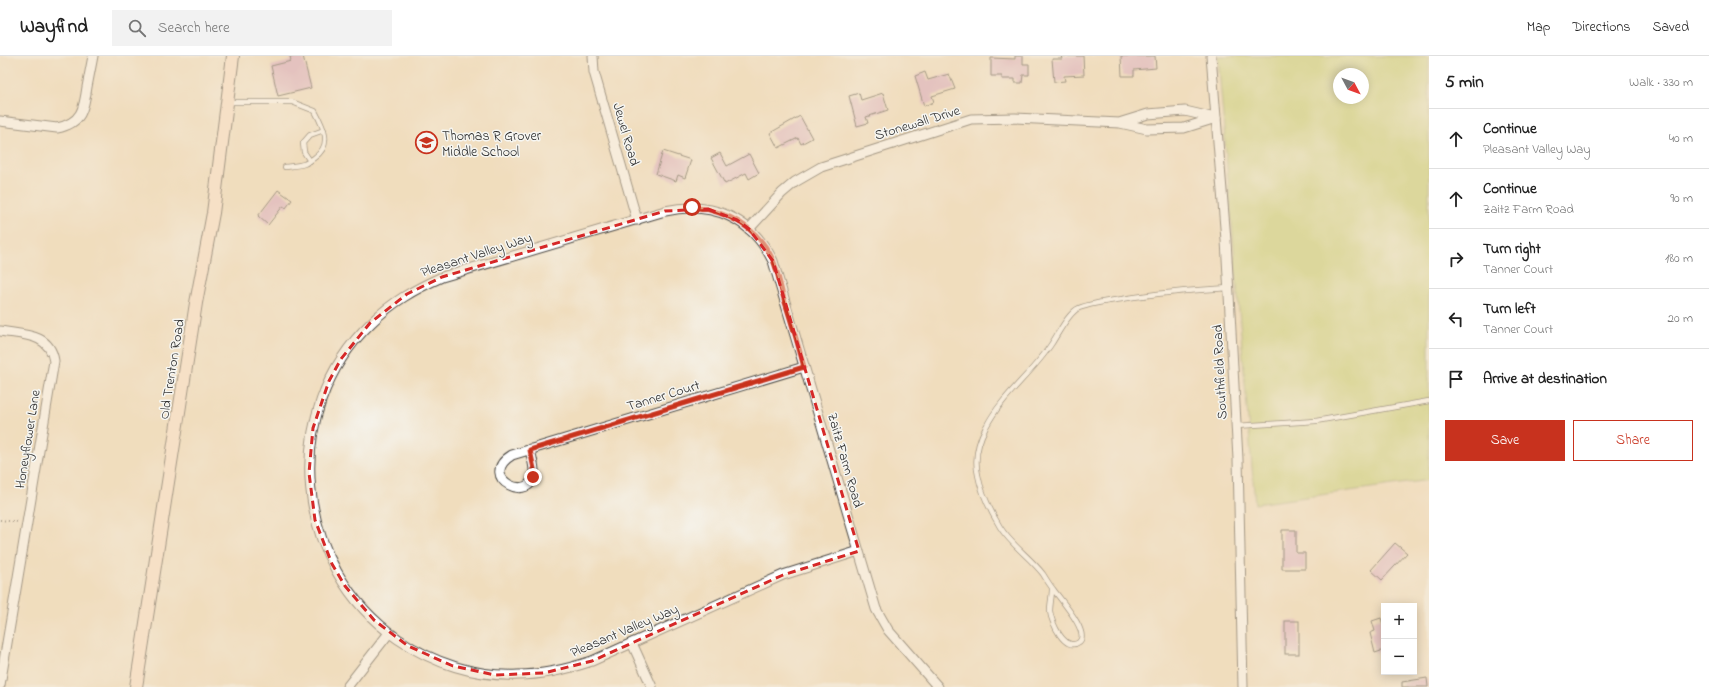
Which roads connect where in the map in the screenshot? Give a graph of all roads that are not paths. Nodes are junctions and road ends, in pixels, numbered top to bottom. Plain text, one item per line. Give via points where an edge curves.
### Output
1 (93, 56) edge
2 (233, 56) edge
3 (593, 56) edge
4 (1211, 56) edge
5 (227, 102) junction
6 (1216, 118) junction
7 (0, 121) edge
8 (1120, 123) junction
9 (324, 130) junction
10 (310, 161) junction
11 (285, 167) dead end
12 (637, 220) junction
13 (749, 229) junction
14 (1228, 288) junction
15 (0, 331) edge
16 (804, 367) junction
17 (1429, 401) edge
18 (1236, 426) junction
19 (530, 450) junction
20 (859, 551) junction
21 (1052, 589) junction
22 (389, 633) junction
23 (632, 643) junction
24 (0, 685) edge
25 (136, 687) edge
26 (347, 687) edge
27 (652, 687) edge
28 (938, 687) edge
29 (1243, 687) edge

1 - 7 street via 84,108 74,122 66,127 57,128
2 - 5 main road, Old Trenton Road
3 - 12 street, Jewel Road via 594,72
4 - 6 street, Southfield Road
5 - 9 lane via 292,102 315,111
5 - 25 main road, Old Trenton Road via 213,213
6 - 8 street, Stonewall Drive via 1184,128 1147,129
6 - 8 street, Stonewall Drive via 1185,111 1148,114
6 - 14 street, Southfield Road
8 - 13 street, Stonewall Drive via 1015,118 971,119 821,167 790,186
9 - 10 lane via 325,147
9 - 10 lane via 310,135 303,143 304,152
10 - 11 lane
12 - 13 street, Pleasant Valley Way via 692,207 723,213
12 - 22 street, Pleasant Valley Way via 442,277 422,286 389,306 370,323 341,359 329,381 313,428 310,495 319,534 332,564 358,603
13 - 16 street, Zaitz Farm Road via 760,240 773,261
14 - 18 street, Southfield Road
14 - 21 lane via 1164,292 1078,309 1040,361 1000,406 986,426 976,455 978,476 986,499 1000,527 1043,574
15 - 24 street, Honeyflower Lane via 43,340 53,352 54,361
16 - 19 street, Tanner Court
16 - 20 street, Zaitz Farm Road
17 - 18 lane via 1316,421
18 - 29 street, Southfield Road
19 - 19 street, Tanner Court via 512,454 501,464 500,475 508,486 522,487 531,481 534,472
20 - 23 street, Pleasant Valley Way via 783,575
20 - 28 street, Zaitz Farm Road via 876,609 888,630
21 - 21 lane via 1078,624 1082,634 1082,640 1078,643 1067,644 1052,620
22 - 23 street, Pleasant Valley Way via 430,658 466,670 496,675 567,669
22 - 26 street
23 - 27 street

